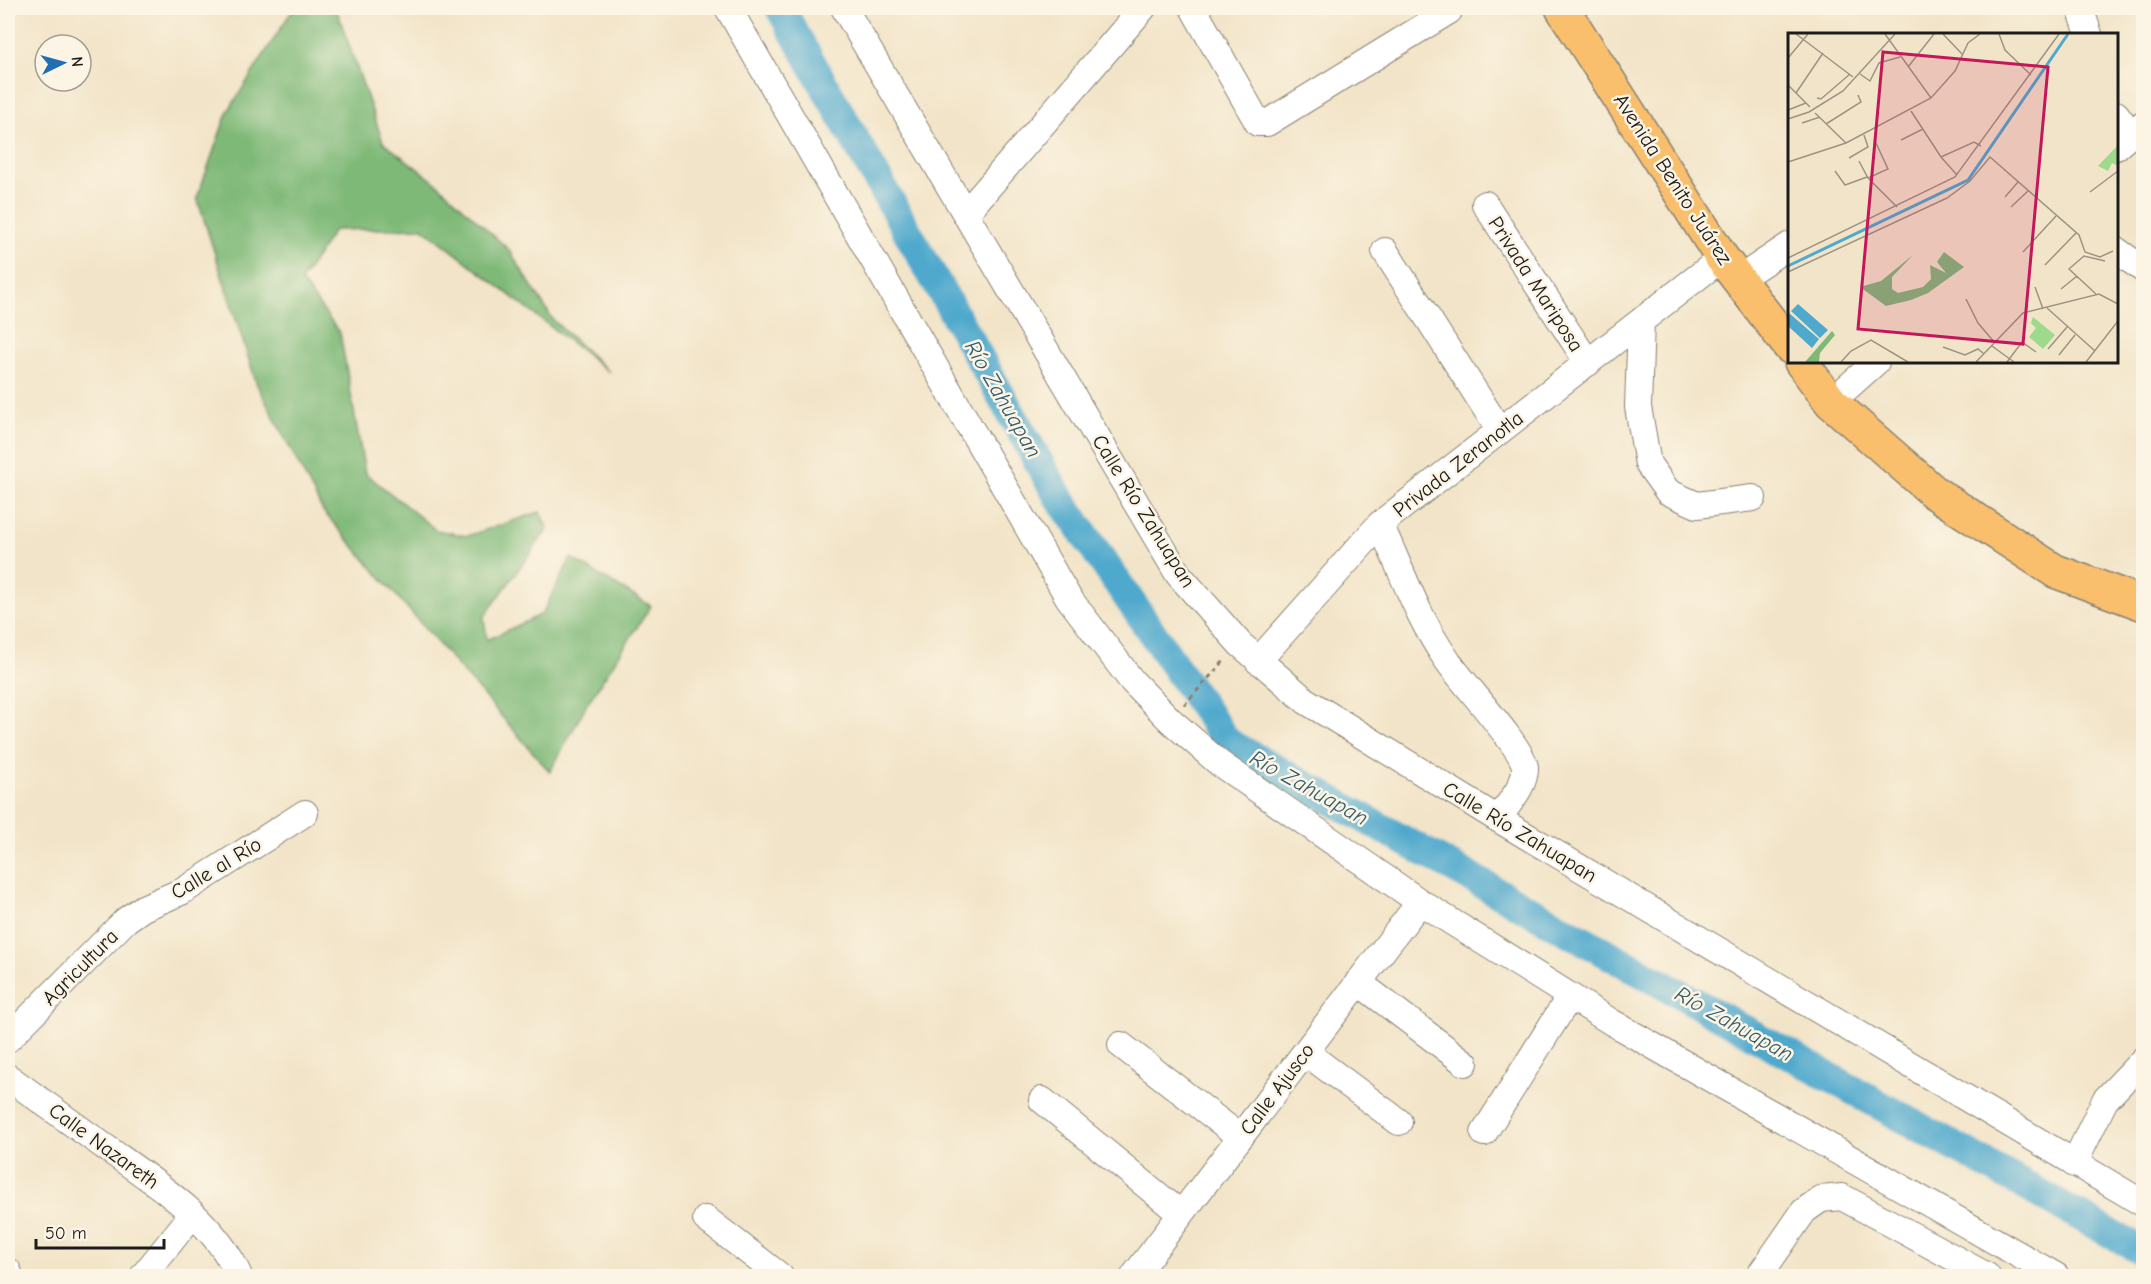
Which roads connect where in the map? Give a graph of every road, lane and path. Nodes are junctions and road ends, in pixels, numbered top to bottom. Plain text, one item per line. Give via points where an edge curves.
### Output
1 (728, 8) edge
2 (844, 8) edge
3 (1143, 8) edge
4 (1192, 8) edge
5 (1562, 8) edge
6 (2080, 8) edge
7 (1449, 11) dead end
8 (2089, 33) edge
9 (1485, 204) dead end
10 (966, 213) junction
11 (1788, 246) edge
12 (1385, 251) dead end
13 (2118, 251) edge
14 (1730, 269) junction
15 (2144, 270) edge
16 (1641, 321) junction
17 (1788, 343) edge
18 (1588, 363) junction
19 (1802, 363) edge
20 (1875, 363) edge
21 (1831, 402) junction
22 (1500, 431) junction
23 (1753, 498) dead end
24 (1380, 524) junction
25 (2144, 604) edge
26 (1258, 661) junction
27 (1217, 669) dead end
28 (1186, 703) dead end
29 (305, 813) dead end
30 (1498, 819) junction
31 (1420, 902) junction
32 (126, 920) joint
33 (1358, 982) junction
34 (1570, 996) junction
35 (8, 1039) edge
36 (1121, 1045) dead end
37 (1305, 1052) junction
38 (2144, 1059) edge
39 (1465, 1063) dead end
40 (8, 1077) edge
41 (1042, 1100) dead end
42 (1399, 1122) dead end
43 (1484, 1133) dead end
44 (1240, 1137) junction
45 (2074, 1164) junction
46 (2144, 1204) edge
47 (1181, 1214) junction
48 (192, 1215) junction
49 (706, 1219) dead end
50 (8, 1271) edge
51 (10, 1276) edge
52 (143, 1276) edge
53 (239, 1276) edge
54 (780, 1276) edge
55 (1134, 1276) edge
56 (1759, 1276) edge
57 (1987, 1276) edge
58 (2056, 1276) edge

1 - 31 street via 1068,597 1132,681 1219,763
2 - 10 street, Calle Río Zahuapan
3 - 10 street
4 - 7 street via 1258,123 1267,123
5 - 14 main road, Avenida Benito Juárez
6 - 8 street
9 - 18 street, Privada Mariposa
10 - 26 street, Calle Río Zahuapan via 1178,574
11 - 14 street, Privada Zeranotla
12 - 22 street
13 - 15 street
14 - 16 street, Privada Zeranotla
14 - 17 main road, Avenida Benito Juárez
16 - 18 street, Privada Zeranotla
16 - 23 street via 1638,407 1648,464 1668,492 1697,505
18 - 22 street, Privada Zeranotla
19 - 21 main road
20 - 21 street
21 - 25 main road via 1944,500 2055,570
22 - 24 street, Privada Zeranotla
24 - 26 street
24 - 30 street, Privada Zeranotla via 1428,629 1525,766 1521,784
26 - 30 street, Calle Río Zahuapan via 1306,701
27 - 28 path
29 - 32 street, Calle al Río via 183,891
30 - 45 street, Calle Río Zahuapan
31 - 33 street, Calle Ajusco
31 - 34 street
32 - 35 street, Agricultura
33 - 37 street, Calle Ajusco
33 - 39 street
34 - 43 street
34 - 58 street
36 - 44 street
37 - 42 street
37 - 44 street, Calle Ajusco
38 - 45 street via 2105,1100
40 - 48 street, Calle Nazareth via 158,1185
41 - 47 street
44 - 47 street, Calle Ajusco
45 - 46 street, Calle Río Zahuapan
47 - 55 street, Calle Ajusco
48 - 52 street
48 - 53 street, Calle Nazareth via 221,1244
49 - 54 street
50 - 51 street
56 - 57 street via 1804,1211 1821,1199 1842,1197

